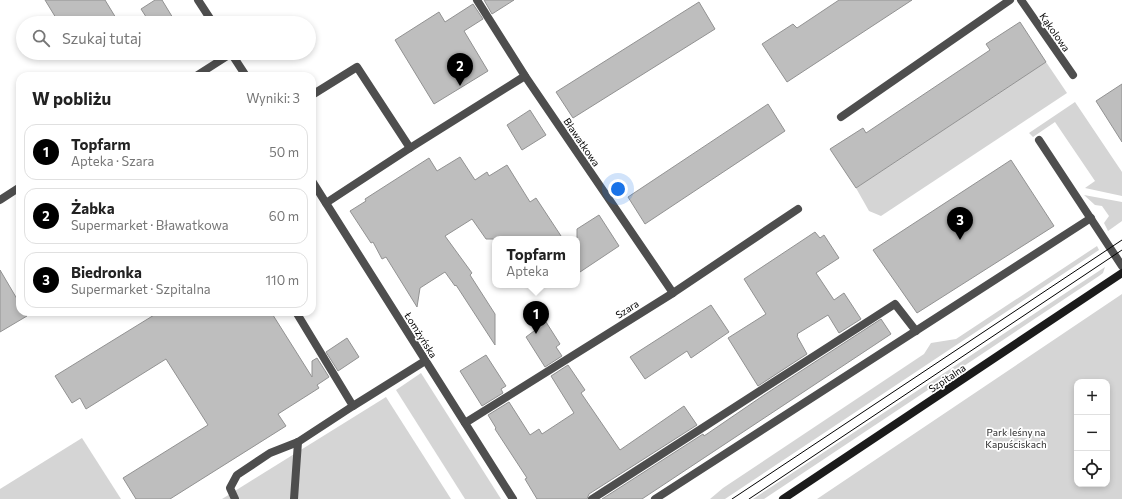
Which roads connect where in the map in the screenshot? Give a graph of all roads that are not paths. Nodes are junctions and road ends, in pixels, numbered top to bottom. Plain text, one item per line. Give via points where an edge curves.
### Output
1 (198, 0) edge
2 (477, 0) edge
3 (1010, 0) edge
4 (1021, 0) edge
5 (208, 16) edge
6 (221, 60) edge
7 (236, 60) edge
8 (202, 72) edge
9 (244, 72) edge
10 (1073, 75) dead end
11 (525, 76) junction
12 (316, 93) edge
13 (841, 117) dead end
14 (1039, 140) dead end
15 (410, 148) junction
16 (316, 187) edge
17 (16, 190) edge
18 (0, 200) edge
19 (326, 203) junction
20 (798, 209) dead end
21 (1091, 218) junction
22 (1122, 266) edge
23 (1122, 273) edge
24 (673, 293) junction
25 (298, 316) edge
26 (916, 331) junction
27 (425, 360) junction
28 (354, 406) junction
29 (465, 423) junction
30 (298, 442) junction
31 (236, 499) edge
32 (294, 499) edge
33 (513, 499) edge
34 (592, 499) edge
35 (655, 499) edge
36 (783, 499) edge

1 - 5 street
2 - 11 street, Bławatkowa
3 - 13 street
4 - 10 street, Kąkolowa
6 - 8 street
7 - 9 street
11 - 15 street
11 - 24 street, Bławatkowa
12 - 15 street via 357,67
14 - 21 street
15 - 19 street
16 - 19 street, Łomżyńska
17 - 18 street
19 - 27 street, Łomżyńska
20 - 24 street, Szara
21 - 22 street
21 - 26 street
23 - 36 street, Szpitalna
24 - 29 street, Szara
25 - 28 street
26 - 34 street via 895,304
26 - 35 street
27 - 28 street
27 - 29 street, Łomżyńska
28 - 30 street
29 - 33 street, Łomżyńska
30 - 31 street via 270,452 237,475 230,488
30 - 32 street

